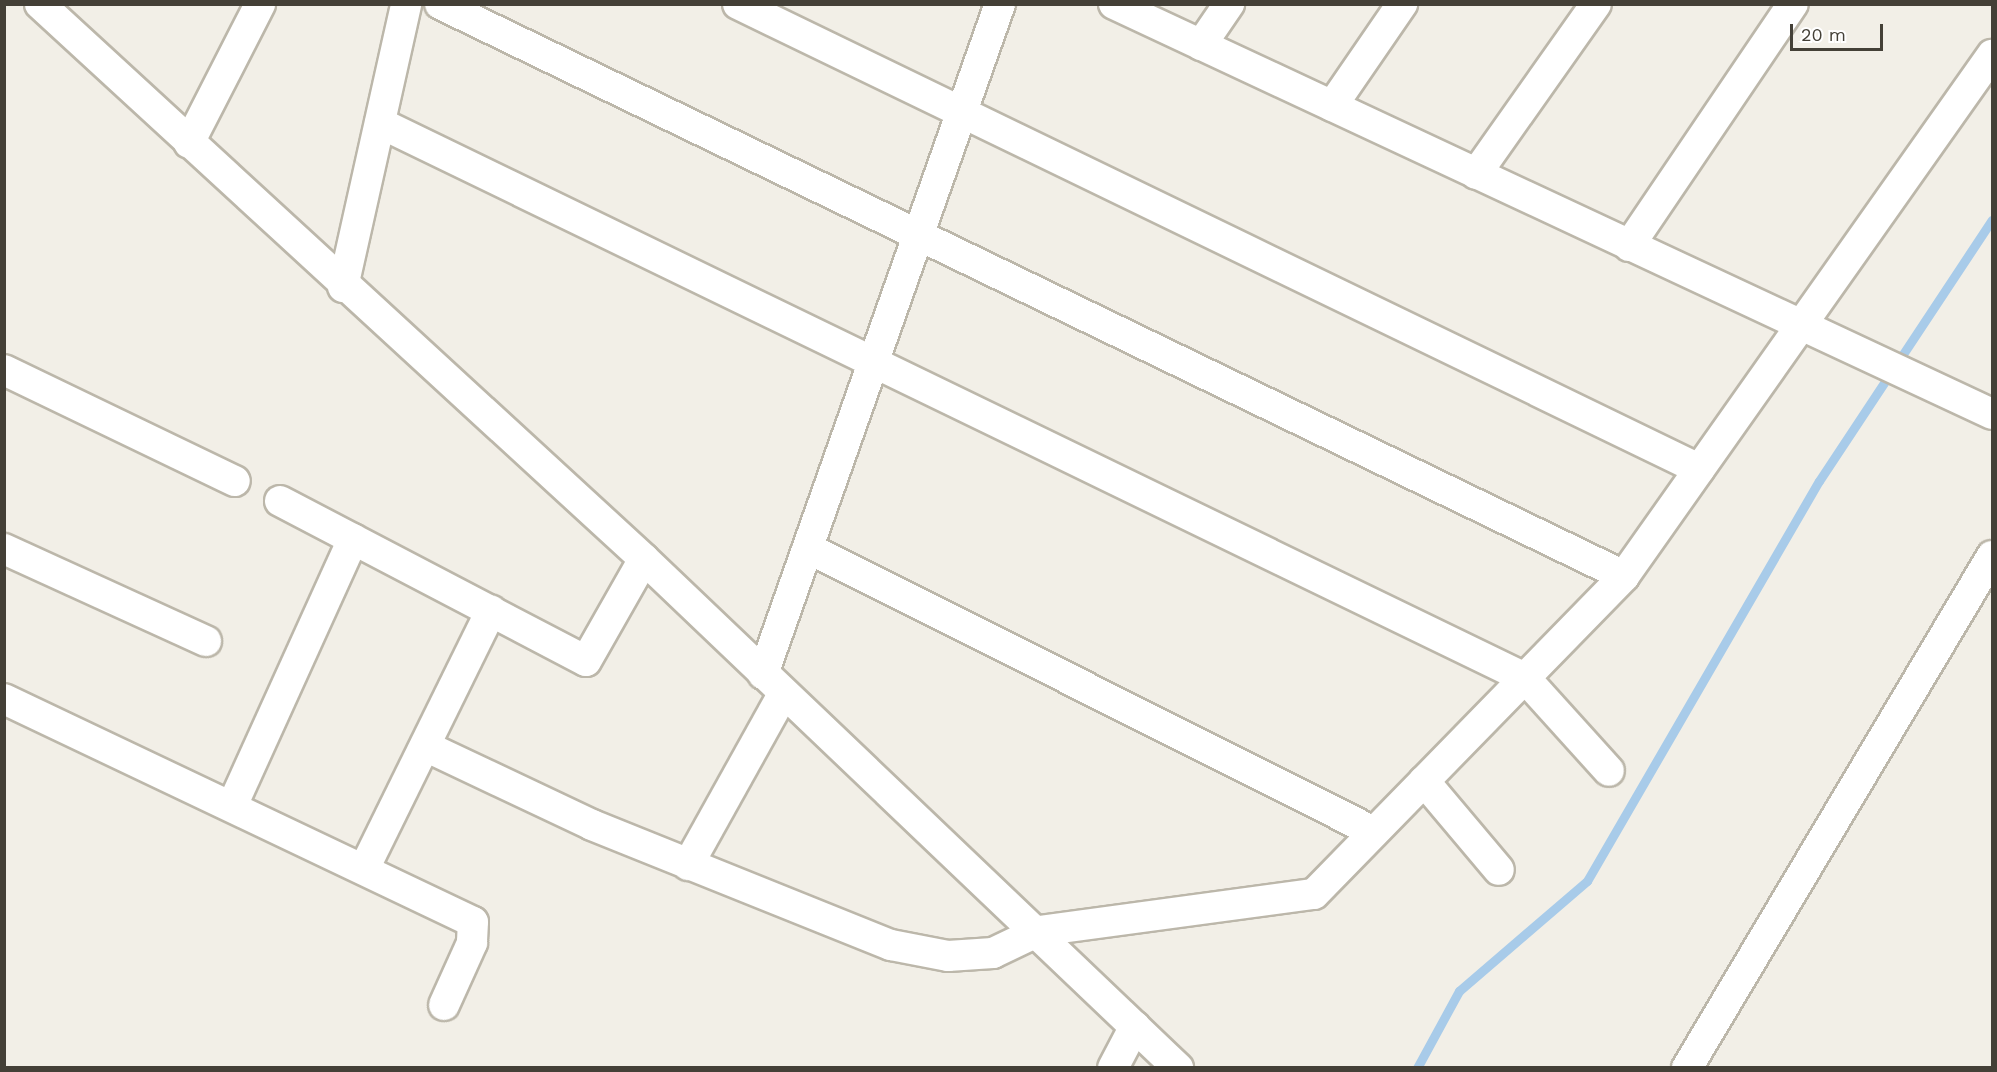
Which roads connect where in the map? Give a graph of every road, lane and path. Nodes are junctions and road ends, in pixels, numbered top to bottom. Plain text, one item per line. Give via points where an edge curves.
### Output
1 (40, 4) edge
2 (260, 4) edge
3 (406, 4) edge
4 (440, 4) edge
5 (738, 4) edge
6 (1000, 4) edge
7 (1114, 4) edge
8 (1229, 4) edge
9 (1402, 4) edge
10 (1596, 4) edge
11 (1793, 4) edge
12 (1201, 45) junction
13 (1992, 54) edge
14 (1332, 106) junction
15 (963, 114) junction
16 (380, 123) junction
17 (189, 143) junction
18 (1476, 174) junction
19 (920, 236) junction
20 (1629, 246) junction
21 (343, 287) junction
22 (1801, 326) junction
23 (873, 362) junction
24 (4, 370) edge
25 (1992, 414) edge
26 (1700, 469) junction
27 (235, 481) dead end
28 (280, 501) dead end
29 (353, 539) junction
30 (808, 548) junction
31 (4, 549) edge
32 (1992, 556) edge
33 (644, 560) junction
34 (1624, 576) junction
35 (491, 611) junction
36 (206, 641) dead end
37 (1525, 678) junction
38 (773, 684) junction
39 (4, 699) edge
40 (425, 746) junction
41 (1609, 771) dead end
42 (1424, 781) junction
43 (232, 806) junction
44 (1374, 832) junction
45 (688, 865) junction
46 (364, 869) junction
47 (1499, 870) dead end
48 (1039, 931) junction
49 (444, 1005) dead end
50 (1135, 1026) junction
51 (1694, 1064) edge
52 (1113, 1068) edge
53 (1178, 1068) edge

1 - 17 street
2 - 17 street
3 - 16 street
4 - 19 street
5 - 15 street
6 - 15 street
7 - 12 street
8 - 12 street
9 - 14 street
10 - 18 street
11 - 20 street
12 - 14 street
13 - 22 street
14 - 18 street
15 - 19 street
15 - 26 street
16 - 21 street
16 - 23 street
17 - 21 street
18 - 20 street
19 - 23 street
19 - 34 street
20 - 22 street
21 - 33 street
22 - 25 street
22 - 26 street
23 - 30 street
23 - 37 street
24 - 27 street
26 - 34 street
28 - 29 street
29 - 35 street
29 - 43 street
30 - 38 street
30 - 44 street
31 - 36 street
32 - 51 street
33 - 35 street via 586,661
33 - 38 street
34 - 37 street
35 - 40 street
37 - 41 street
37 - 42 street
38 - 45 street
38 - 48 street
39 - 43 street
40 - 45 street
40 - 46 street
42 - 44 street
42 - 47 street
43 - 46 street
44 - 48 street via 1314,894
45 - 48 street via 891,945 948,956 993,953
46 - 49 street via 472,922 472,943
48 - 50 street
50 - 52 street
50 - 53 street

